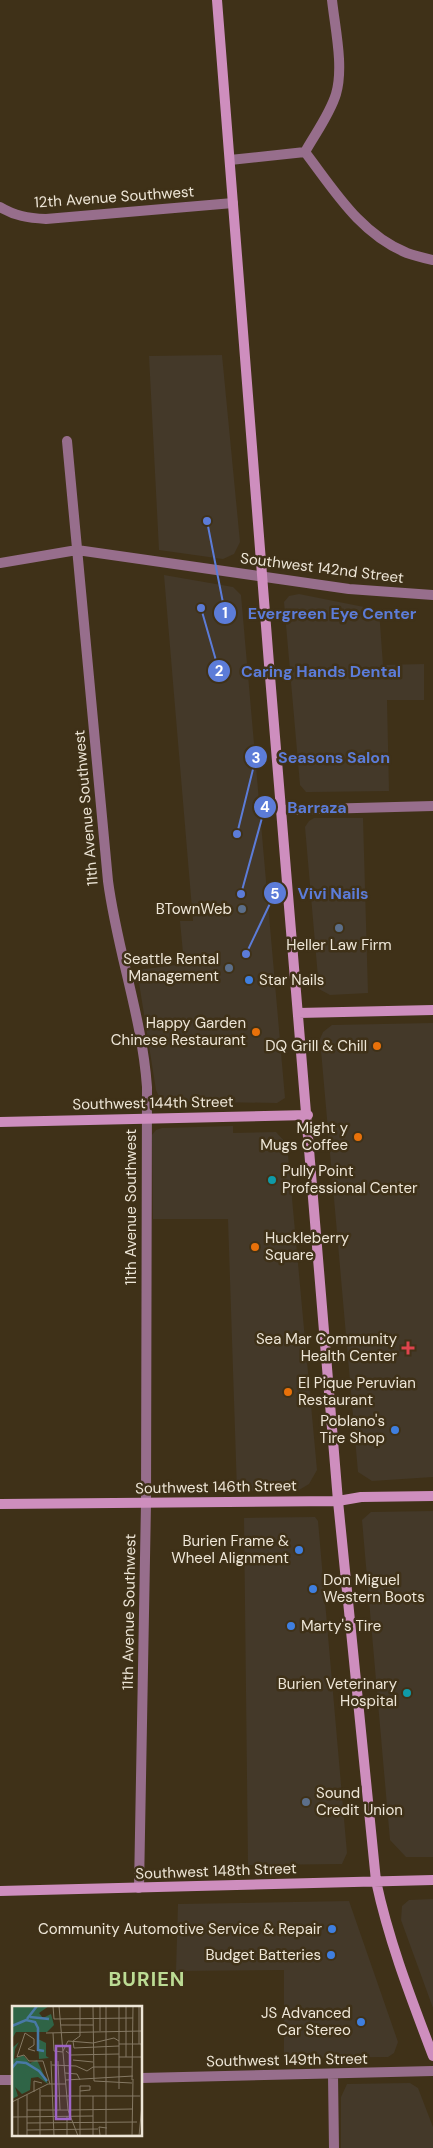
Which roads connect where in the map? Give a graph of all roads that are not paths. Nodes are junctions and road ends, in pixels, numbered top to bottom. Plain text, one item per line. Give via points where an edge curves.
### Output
1 (217, 0) edge
2 (332, 0) edge
3 (305, 152) junction
4 (230, 160) junction
5 (233, 203) junction
6 (0, 207) edge
7 (433, 260) edge
8 (67, 441) dead end
9 (77, 550) junction
10 (0, 563) edge
11 (262, 578) junction
12 (433, 595) edge
13 (433, 806) edge
14 (281, 810) junction
15 (433, 1010) edge
16 (298, 1012) junction
17 (308, 1115) junction
18 (146, 1118) junction
19 (0, 1122) edge
20 (433, 1496) edge
21 (338, 1501) junction
22 (146, 1503) junction
23 (0, 1504) edge
24 (433, 1880) edge
25 (376, 1881) junction
26 (139, 1888) junction
27 (0, 1891) edge
28 (433, 2056) edge
29 (433, 2071) edge
30 (333, 2074) junction
31 (142, 2078) edge
32 (334, 2148) edge

1 - 4 main road
2 - 3 street via 339,76 332,106
3 - 4 street
3 - 7 street via 358,220 380,238 406,252
4 - 5 main road
5 - 6 street, 12th Avenue Southwest via 46,219 12,214
5 - 11 main road
8 - 9 street, 11th Avenue Southwest
9 - 10 street, Southwest 142nd Street
9 - 11 street, Southwest 142nd Street
9 - 18 street, 11th Avenue Southwest via 108,881 144,1051
11 - 12 street, Southwest 142nd Street
11 - 14 main road
13 - 14 street
14 - 16 main road
15 - 16 main road
16 - 17 main road
17 - 18 main road, Southwest 144th Street
17 - 21 main road
18 - 19 main road, Southwest 144th Street
18 - 22 street, 11th Avenue Southwest
20 - 21 main road, Southwest 146th Street via 361,1497
21 - 22 main road, Southwest 146th Street
21 - 25 main road
22 - 23 main road, Southwest 146th Street
22 - 26 street, 11th Avenue Southwest
24 - 25 main road, Southwest 148th Street
25 - 26 main road, Southwest 148th Street
25 - 28 main road via 384,1919
26 - 27 main road, Southwest 148th Street
29 - 30 street, Southwest 149th Street
30 - 31 street, Southwest 149th Street
30 - 32 street

